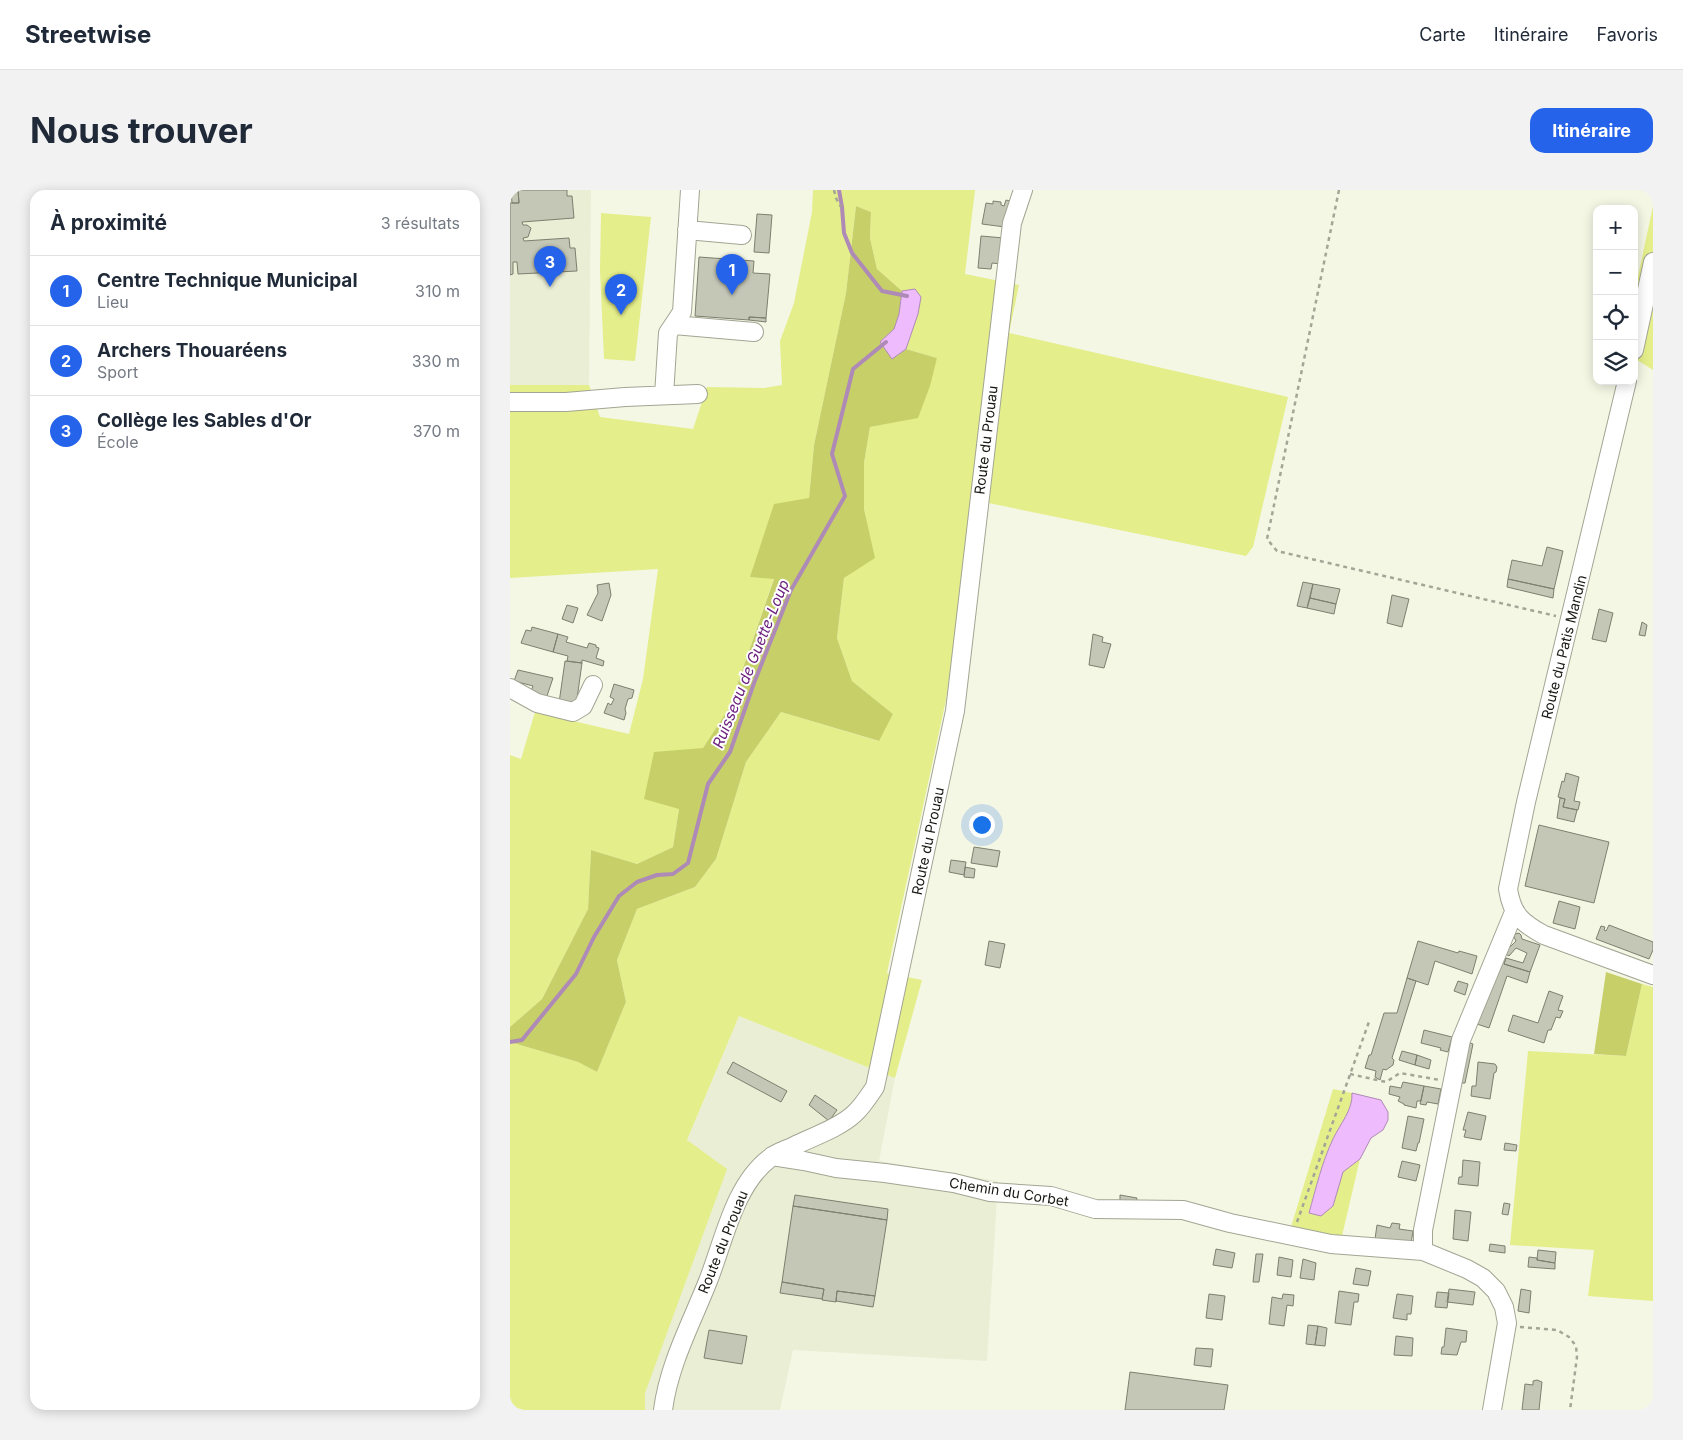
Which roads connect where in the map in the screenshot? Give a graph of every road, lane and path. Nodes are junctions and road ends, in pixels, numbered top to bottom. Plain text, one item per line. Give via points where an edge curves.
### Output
1 (690, 190) edge
2 (834, 190) edge
3 (1023, 190) edge
4 (1339, 190) edge
5 (841, 207) dead end
6 (688, 230) junction
7 (742, 235) dead end
8 (1653, 262) edge
9 (674, 325) junction
10 (754, 332) dead end
11 (1636, 340) edge
12 (1626, 385) edge
13 (698, 394) dead end
14 (664, 395) junction
15 (510, 402) edge
16 (1571, 619) junction
17 (593, 685) dead end
18 (510, 688) edge
19 (1514, 912) junction
20 (1653, 975) edge
21 (1370, 1019) dead end
22 (1350, 1074) junction
23 (1452, 1082) junction
24 (772, 1156) junction
25 (1292, 1236) junction
26 (1424, 1251) junction
27 (1507, 1323) junction
28 (663, 1410) edge
29 (1492, 1410) edge
30 (1570, 1410) edge

1 - 6 street
2 - 5 path
3 - 24 street, Route du Prouau via 1012,223 955,711 875,1088 854,1115 839,1125
4 - 16 path via 1267,539 1277,551
6 - 7 street
6 - 9 street via 682,312
8 - 11 street
9 - 10 street
9 - 14 street via 668,333
12 - 16 street, Route du Patis Mandin
13 - 14 street
14 - 15 street via 566,402
16 - 19 street, Route du Patis Mandin via 1508,889
17 - 18 street via 584,706 572,712 537,703
19 - 20 street via 1544,936
19 - 23 street via 1460,1040
21 - 22 path
22 - 23 path via 1386,1082 1400,1073
22 - 25 path
23 - 26 street via 1423,1230
24 - 25 street, Chemin du Corbet via 954,1183 990,1192 1051,1196 1095,1209 1183,1210
24 - 28 street, Route du Prouau via 750,1178 733,1212 676,1356
25 - 26 street, Chemin du Corbet via 1332,1244
26 - 27 street, Chemin du Corbet via 1483,1278 1496,1292 1504,1307
27 - 29 street
27 - 30 path via 1557,1330 1576,1346

